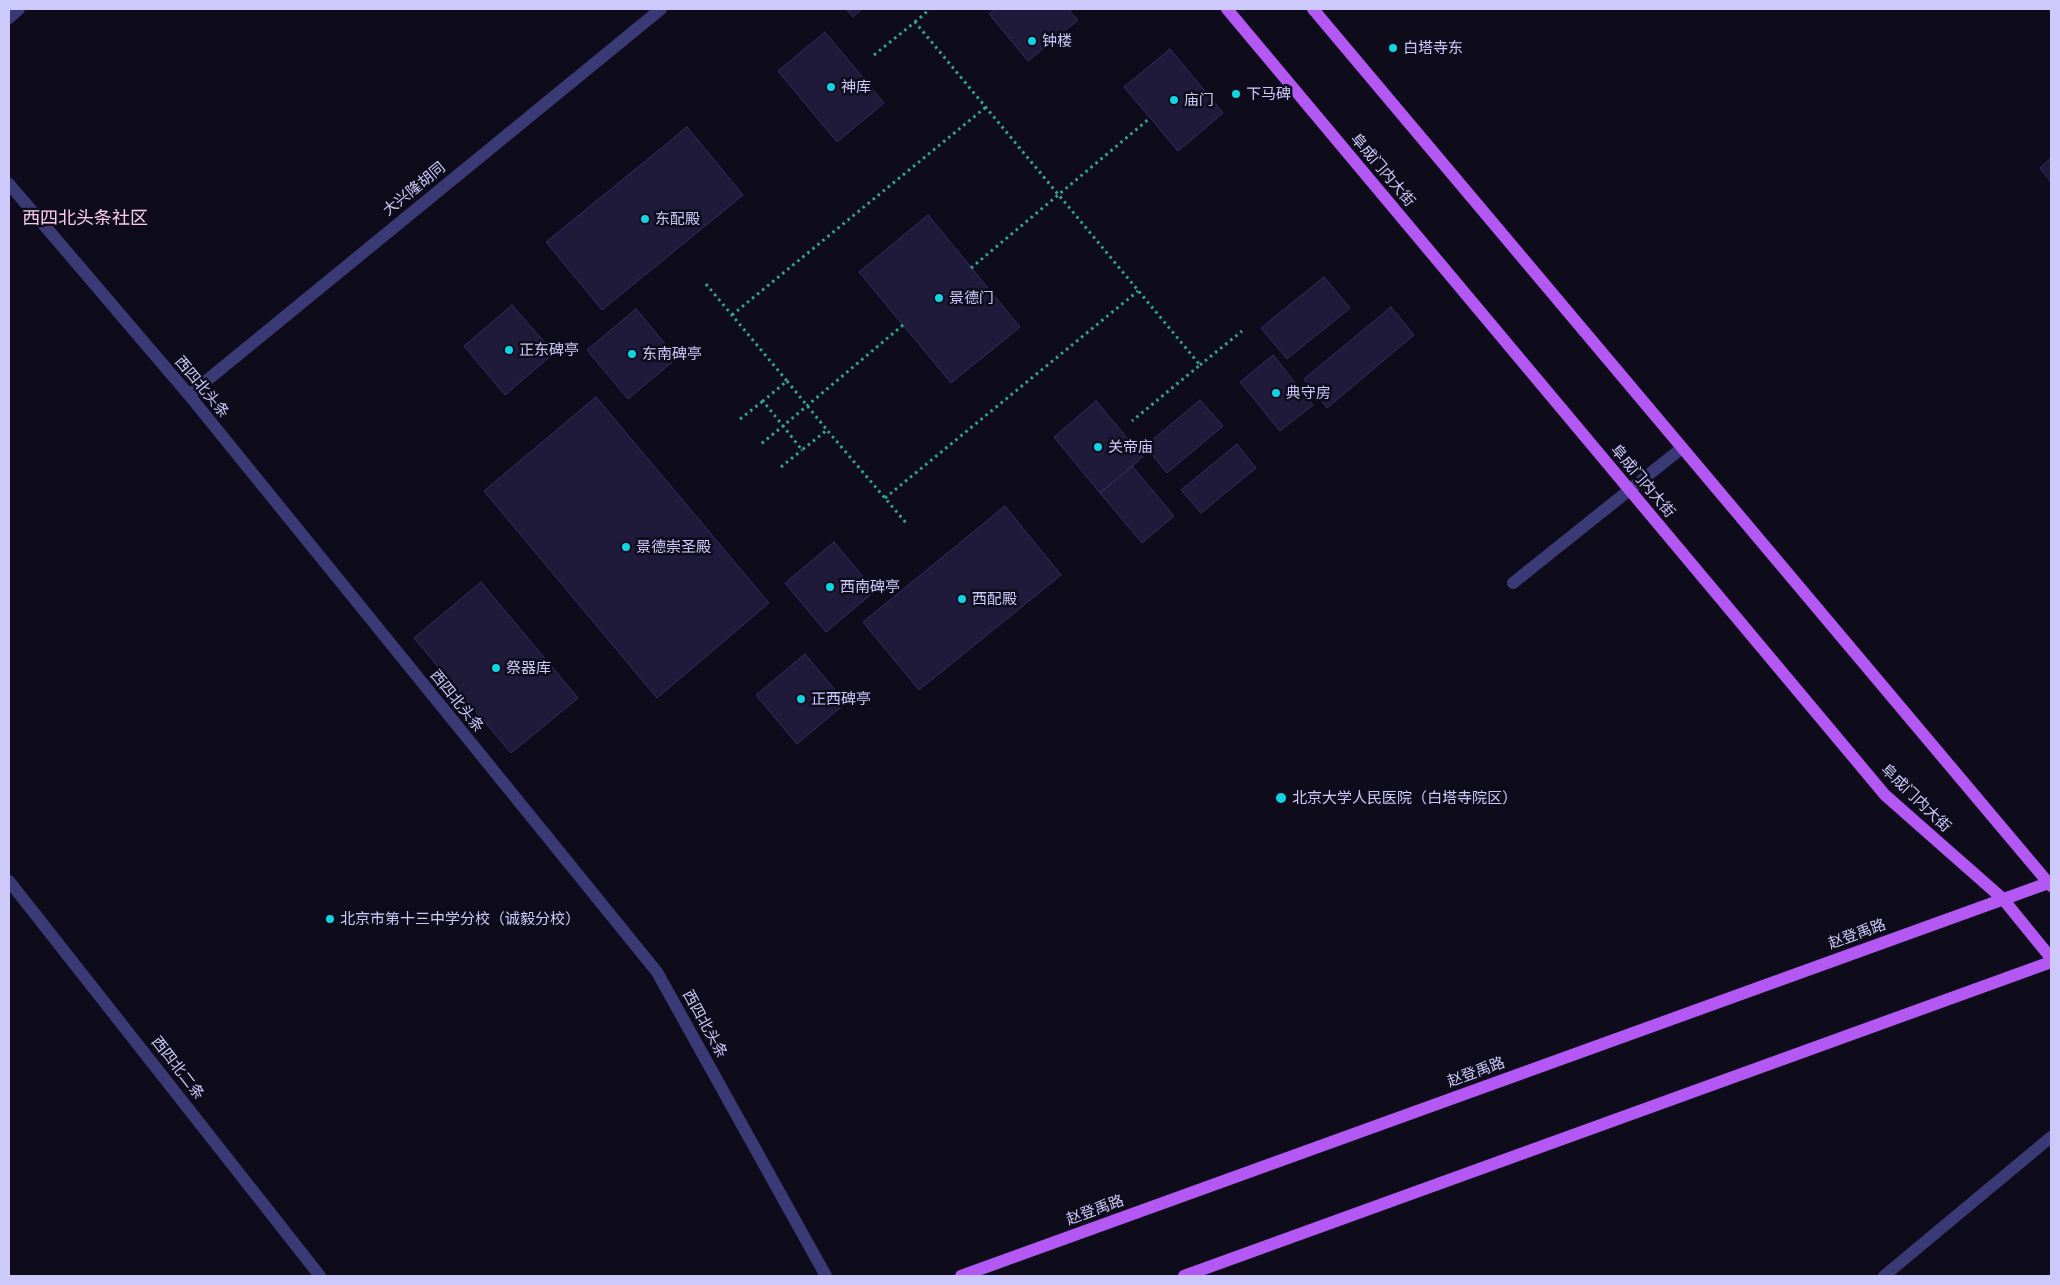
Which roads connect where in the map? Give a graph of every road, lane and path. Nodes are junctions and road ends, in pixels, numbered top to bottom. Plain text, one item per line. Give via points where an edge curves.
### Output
1 (19, 9) edge
2 (661, 9) edge
3 (930, 9) edge
4 (1227, 9) edge
5 (1312, 9) edge
6 (9, 18) edge
7 (915, 22) junction
8 (874, 55) dead end
9 (986, 107) junction
10 (1150, 118) dead end
11 (9, 184) edge
12 (1059, 196) junction
13 (971, 268) dead end
14 (706, 284) dead end
15 (1138, 291) junction
16 (732, 316) junction
17 (904, 325) dead end
18 (1242, 331) dead end
19 (1200, 365) junction
20 (787, 381) junction
21 (188, 395) junction
22 (762, 401) junction
23 (807, 406) junction
24 (740, 419) dead end
25 (1132, 421) dead end
26 (783, 426) junction
27 (826, 430) junction
28 (761, 444) dead end
29 (1682, 448) junction
30 (802, 450) junction
31 (780, 468) dead end
32 (1630, 490) junction
33 (885, 498) junction
34 (906, 524) dead end
35 (1513, 583) dead end
36 (9, 881) edge
37 (2050, 884) edge
38 (2003, 899) junction
39 (2051, 958) edge
40 (2051, 962) edge
41 (2051, 1137) edge
42 (320, 1276) edge
43 (826, 1276) edge
44 (961, 1276) edge
45 (1184, 1276) edge
46 (1884, 1276) edge

1 - 6 lane
2 - 21 lane, 大兴隆胡同
3 - 7 path
4 - 32 main road, 阜成门内大街
5 - 29 main road
7 - 8 path
7 - 9 path
9 - 12 path
9 - 16 path
10 - 12 path
11 - 21 lane, 西四北头条
12 - 13 path
12 - 15 path
14 - 16 path
15 - 19 path
15 - 33 path
16 - 20 path
17 - 23 path
18 - 19 path
19 - 25 path
20 - 22 path
20 - 23 path
21 - 43 lane, 西四北头条 via 657,972
22 - 24 path
22 - 26 path
23 - 26 path
23 - 27 path
26 - 28 path
26 - 30 path
27 - 30 path
27 - 33 path
29 - 32 lane
29 - 37 main road
30 - 31 path
32 - 35 lane
32 - 38 main road, 阜成门内大街 via 1885,795
33 - 34 path
36 - 42 lane, 西四北二条
37 - 38 main road, 赵登禹路
38 - 39 main road, 阜成门内大街
38 - 44 main road, 赵登禹路
40 - 45 main road
41 - 46 lane

